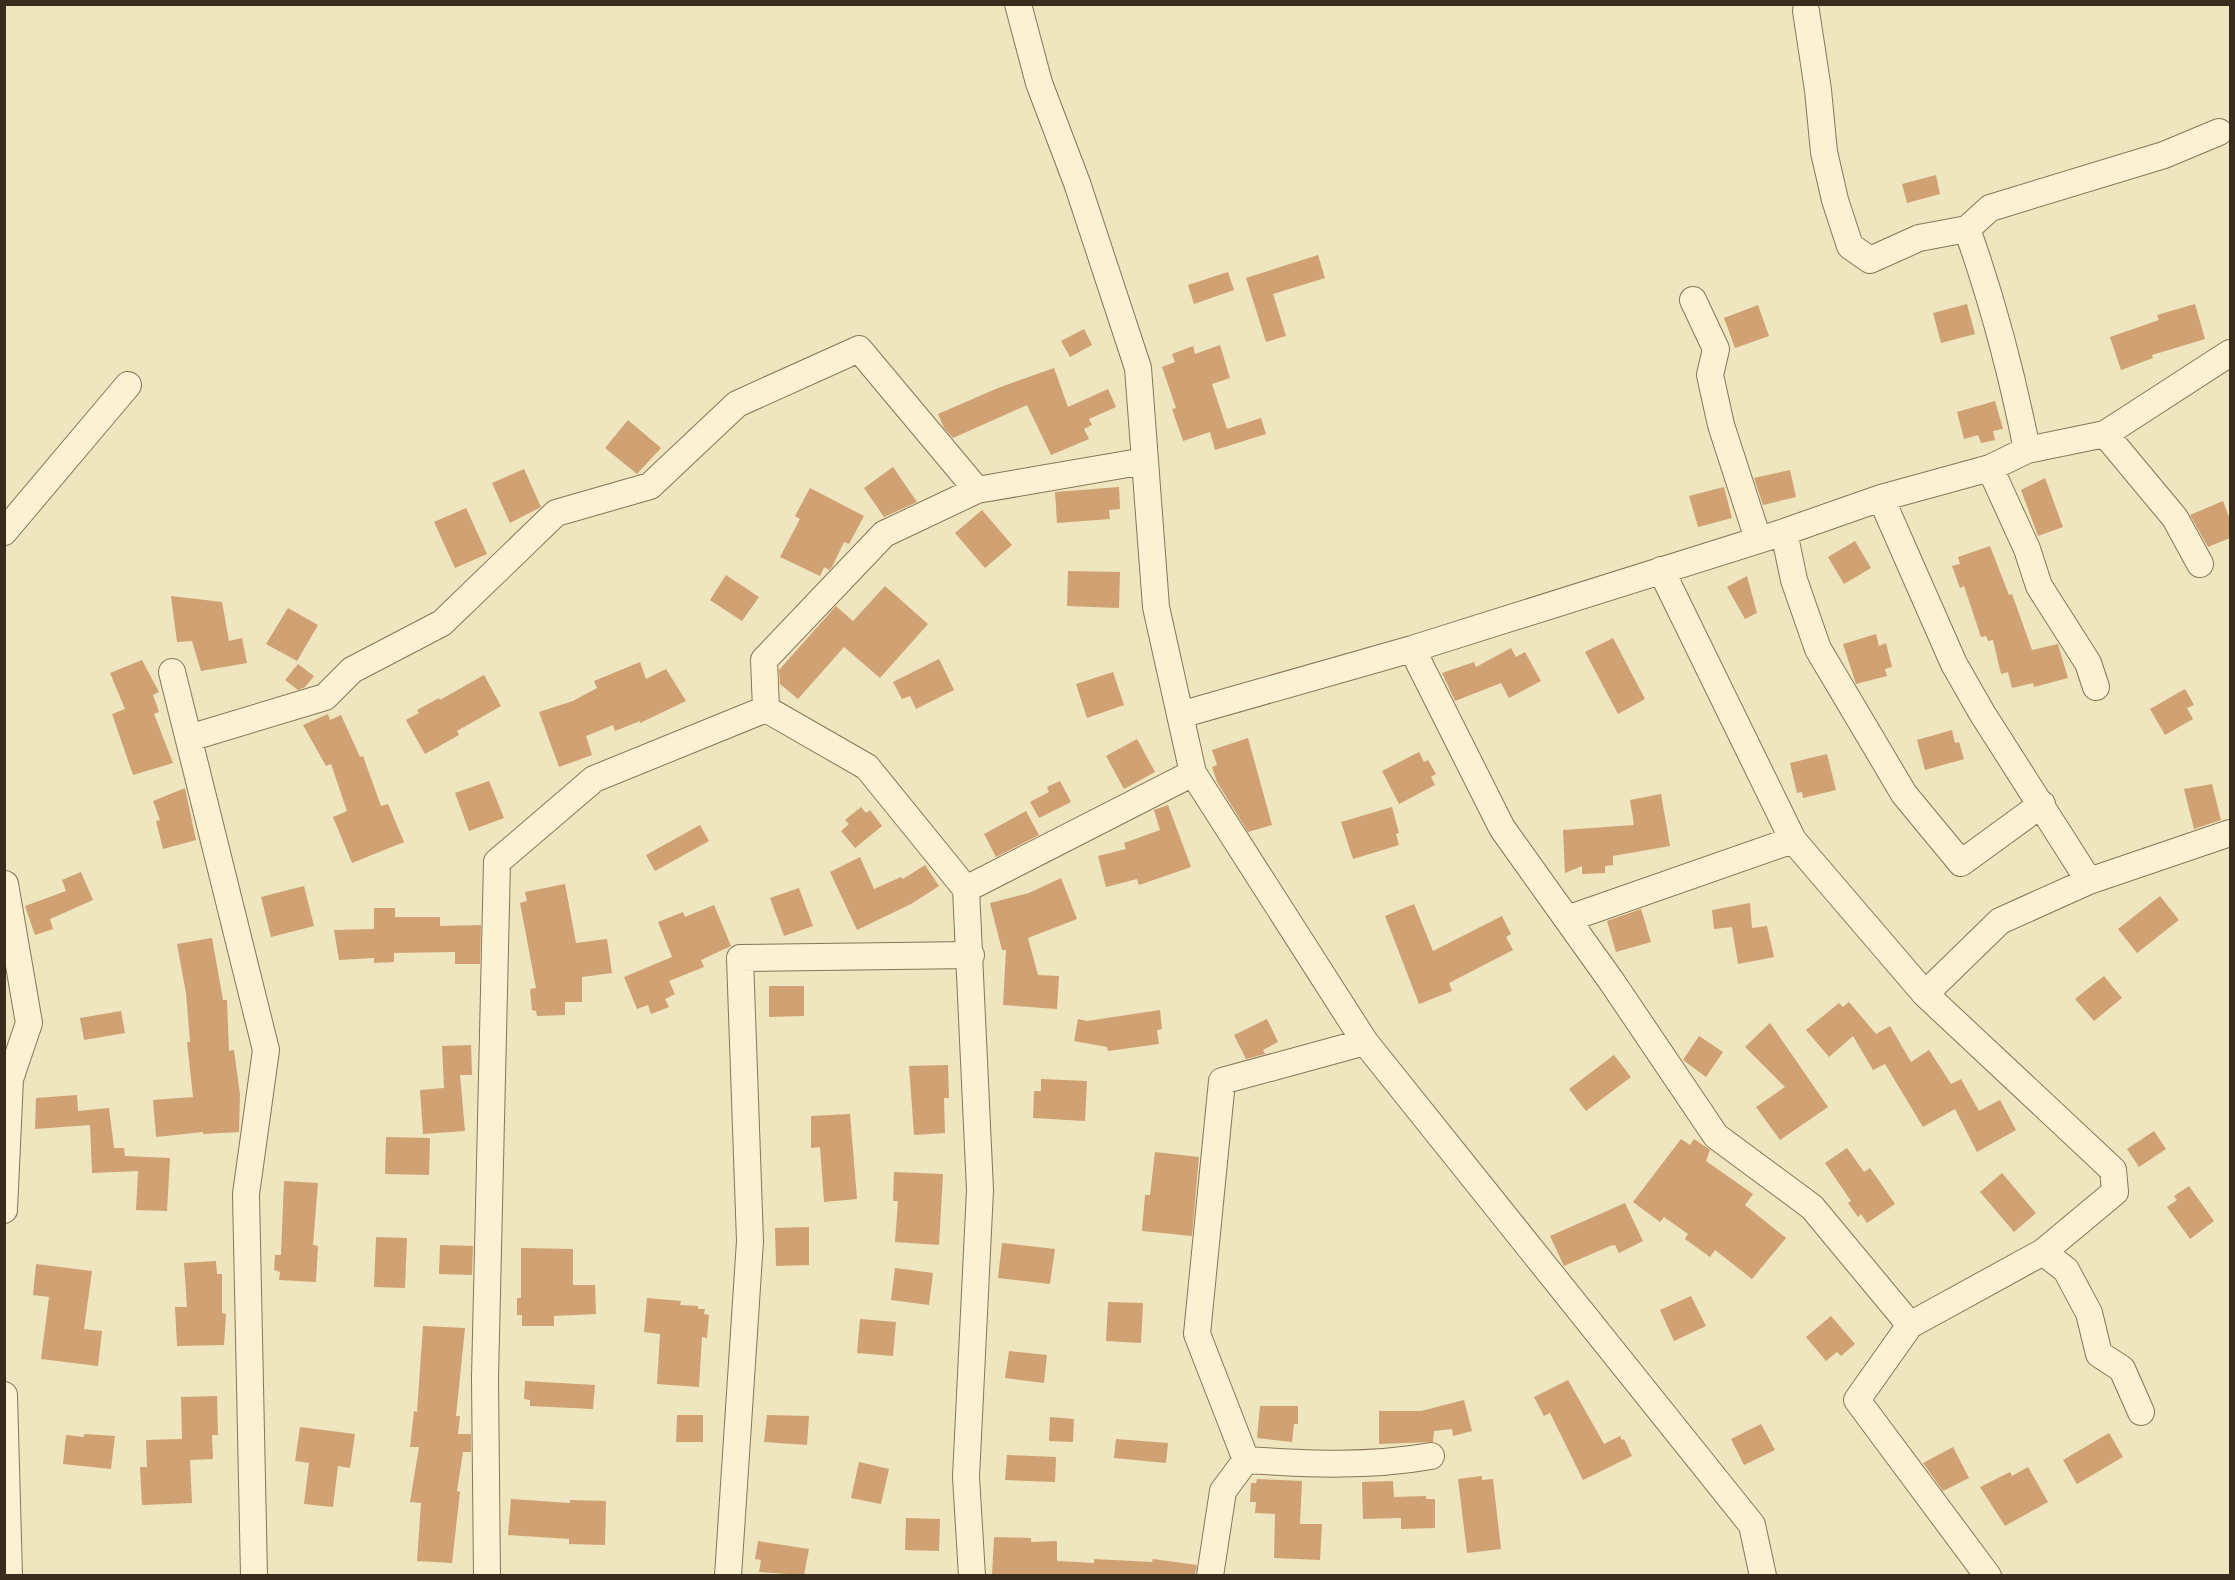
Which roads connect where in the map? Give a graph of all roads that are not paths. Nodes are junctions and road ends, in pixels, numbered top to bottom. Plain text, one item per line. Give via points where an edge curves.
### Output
1 (1018, 4) edge
2 (1806, 11) dead end
3 (2219, 132) dead end
4 (1967, 229) junction
5 (1693, 300) dead end
6 (2230, 353) edge
7 (128, 385) dead end
8 (2104, 434) junction
9 (2027, 450) junction
10 (1145, 461) junction
11 (1990, 468) junction
12 (977, 490) junction
13 (1881, 498) junction
14 (4, 532) edge
15 (1784, 532) junction
16 (1758, 539) junction
17 (2200, 564) dead end
18 (1661, 570) junction
19 (1412, 649) junction
20 (172, 672) dead end
21 (2096, 687) dead end
22 (766, 709) junction
23 (1180, 716) junction
24 (189, 738) junction
25 (1193, 773) junction
26 (2042, 804) junction
27 (2230, 833) edge
28 (1793, 840) junction
29 (2089, 881) junction
30 (5, 884) edge
31 (966, 889) junction
32 (1567, 919) junction
33 (971, 955) junction
34 (1926, 994) junction
35 (1365, 1042) junction
36 (4, 1210) edge
37 (2043, 1252) junction
38 (1910, 1325) junction
39 (4, 1395) edge
40 (2141, 1412) dead end
41 (1431, 1456) dead end
42 (1246, 1460) junction
43 (9, 1575) edge
44 (254, 1575) edge
45 (487, 1575) edge
46 (728, 1575) edge
47 (972, 1575) edge
48 (1210, 1575) edge
49 (1763, 1575) edge
50 (1988, 1575) edge

1 - 10 street via 1039,83 1077,183 1138,368
2 - 4 street via 1824,152 1850,246 1870,260 1919,238
3 - 4 street via 2164,155 1990,208
4 - 9 street via 1995,306
5 - 16 street via 1716,349 1710,375
6 - 8 street
7 - 14 street
8 - 9 street
8 - 17 street via 2175,518
9 - 11 street
10 - 12 street
10 - 23 street via 1156,607
11 - 13 street
11 - 21 street via 2027,549 2039,586 2088,663
12 - 22 street via 884,534 764,660
12 - 24 street via 859,349 737,404 650,486 556,513 442,623 352,670 326,697
13 - 15 street
13 - 26 street via 1954,664
15 - 16 street
15 - 26 street via 1794,580 1818,649 1904,795 1961,862
16 - 18 street
18 - 19 street
18 - 28 street
19 - 23 street
19 - 32 street via 1502,828
20 - 24 street
22 - 31 street via 867,767
22 - 45 street via 594,779 497,862 485,1378
23 - 25 street
24 - 44 street via 266,1050 246,1194
25 - 31 street
25 - 35 street
26 - 29 street
27 - 29 street
28 - 32 street
28 - 34 street
29 - 34 street via 2000,921
30 - 36 street via 29,1023 10,1080
31 - 33 street
32 - 38 street via 1716,1136 1812,1207
33 - 46 street via 740,958 750,1241
33 - 47 street via 981,1190 966,1477
34 - 37 street via 2113,1170 2115,1192
35 - 42 street via 1222,1081 1197,1335
35 - 49 street via 1752,1525
37 - 38 street
37 - 40 street via 2066,1270 2090,1313 2100,1354 2122,1369
38 - 50 street via 1857,1400
39 - 43 street
41 - 42 street via 1388,1463 1320,1465
42 - 48 street via 1223,1491

